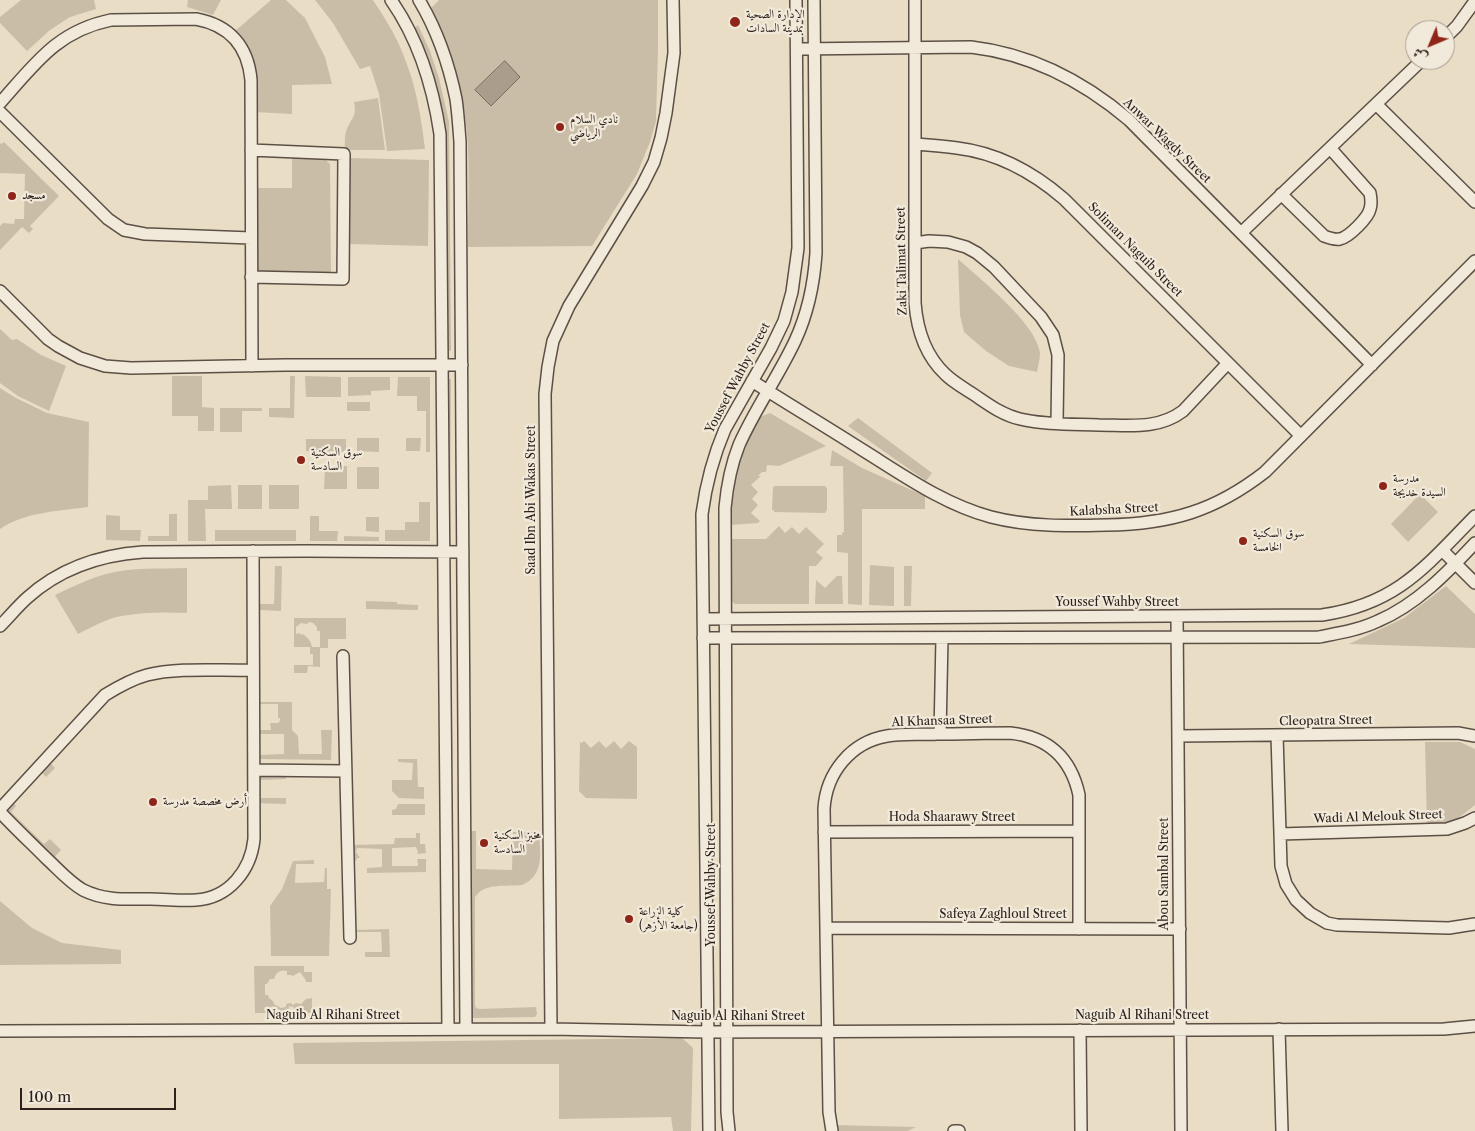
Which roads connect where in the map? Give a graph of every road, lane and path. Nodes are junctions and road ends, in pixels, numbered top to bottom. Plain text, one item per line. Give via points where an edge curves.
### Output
1 (392, 0) edge
2 (673, 0) edge
3 (796, 0) edge
4 (814, 0) edge
5 (914, 0) edge
6 (421, 1) edge
7 (1475, 2) edge
8 (404, 18) junction
9 (1455, 28) edge
10 (915, 47) junction
11 (796, 48) junction
12 (814, 48) junction
13 (1412, 70) edge
14 (0, 103) edge
15 (1376, 104) junction
16 (0, 112) edge
17 (915, 144) junction
18 (1330, 148) junction
19 (251, 150) junction
20 (1281, 194) junction
21 (1475, 202) edge
22 (1241, 232) junction
23 (251, 238) junction
24 (915, 243) junction
25 (1475, 261) edge
26 (251, 277) junction
27 (0, 291) edge
28 (1228, 363) junction
29 (441, 365) junction
30 (462, 365) junction
31 (1372, 365) junction
32 (252, 366) junction
33 (752, 381) junction
34 (768, 391) junction
35 (1057, 423) junction
36 (1301, 436) junction
37 (1475, 516) edge
38 (1475, 542) edge
39 (1442, 550) junction
40 (253, 551) junction
41 (443, 551) junction
42 (463, 552) junction
43 (1455, 564) junction
44 (1475, 583) edge
45 (1177, 616) junction
46 (703, 619) junction
47 (725, 619) junction
48 (0, 626) edge
49 (1177, 637) junction
50 (703, 638) junction
51 (725, 638) junction
52 (942, 638) junction
53 (343, 656) dead end
54 (253, 670) junction
55 (940, 734) junction
56 (1277, 735) junction
57 (1178, 736) junction
58 (1475, 736) edge
59 (254, 770) junction
60 (346, 771) junction
61 (0, 811) edge
62 (1475, 818) edge
63 (1080, 831) junction
64 (824, 832) junction
65 (1280, 834) junction
66 (1475, 924) edge
67 (826, 928) junction
68 (1079, 929) junction
69 (1180, 929) junction
70 (350, 938) dead end
71 (1475, 1026) edge
72 (448, 1029) junction
73 (466, 1029) junction
74 (551, 1029) junction
75 (1279, 1029) junction
76 (1080, 1030) junction
77 (1180, 1030) junction
78 (0, 1031) edge
79 (828, 1031) junction
80 (707, 1032) junction
81 (727, 1032) junction
82 (709, 1131) edge
83 (729, 1131) edge
84 (832, 1131) edge
85 (954, 1131) edge
86 (959, 1131) edge
87 (1080, 1131) edge
88 (1181, 1131) edge
89 (1282, 1131) edge

1 - 8 street
2 - 74 street, Saad Ibn Abi Wakas Street via 674,53 666,113 654,162 569,306 553,341 548,367 545,404
3 - 11 street, Youssef Wahby Street
4 - 12 street, Youssef Wahby Street
5 - 10 street, Zaki Talimat Street
6 - 8 street
6 - 30 street via 443,51 456,100 460,142
7 - 9 street
8 - 29 street via 427,73 440,134
10 - 12 street, Anwar Wagdy Street
10 - 17 street, Zaki Talimat Street
10 - 22 street, Anwar Wagdy Street via 990,49 1031,61 1069,78 1128,120
11 - 12 street, Anwar Wagdy Street
11 - 33 street, Youssef Wahby Street via 798,248 795,278 781,328
12 - 34 street, Youssef Wahby Street via 814,279 796,340
13 - 15 street
14 - 19 street via 56,44 86,26 110,20 196,19 228,33 248,62
15 - 18 street
15 - 21 street
16 - 23 street via 108,219 124,230 145,234
17 - 24 street, Zaki Talimat Street
17 - 28 street, Soliman Naguib Street via 975,151 1008,162 1038,179 1064,199
18 - 20 street
18 - 20 street via 1370,193 1370,210 1347,236 1332,239 1324,236
19 - 23 street
19 - 26 street via 344,154 343,280
20 - 22 street
22 - 31 street, Anwar Wagdy Street
23 - 26 street
24 - 35 street, Zaki Talimat Street via 916,316 928,352 940,368 1002,413 1021,420
24 - 35 street via 948,242 977,253 1041,317 1053,335 1058,355
25 - 31 street, Kalabsha Street
26 - 32 street
27 - 32 street via 48,339 92,363 125,368
28 - 35 street, Zaki Talimat Street via 1183,411 1168,420 1141,425
28 - 36 street, Soliman Naguib Street
29 - 30 street
29 - 32 street
29 - 41 street
30 - 42 street
31 - 36 street, Kalabsha Street
33 - 34 street, Kalabsha Street
33 - 46 street, Youssef Wahby Street via 724,429 708,478 701,532
34 - 36 street, Kalabsha Street via 956,505 1006,520 1040,525 1134,525 1198,511 1253,482
34 - 47 street, Youssef Wahby Street via 739,446 729,476 724,524
37 - 39 street, Youssef Wahby Street
38 - 43 street
39 - 43 street
39 - 45 street, Youssef Wahby Street via 1397,590 1350,610 1308,616
40 - 41 street
40 - 48 street via 124,553 93,560 38,588
40 - 54 street
41 - 42 street
41 - 72 street
42 - 73 street
43 - 44 street
43 - 49 street via 1408,605 1377,622 1347,632 1303,638
45 - 47 street, Youssef Wahby Street
45 - 49 street, Abou Sambal Street
46 - 47 street, Youssef Wahby Street
46 - 50 street, Youssef Wahby Street
47 - 51 street, Youssef Wahby Street
49 - 52 street
49 - 57 street, Abou Sambal Street
50 - 51 street
50 - 80 street, Youssef Wahby Street
51 - 52 street
51 - 81 street, Youssef Wahby Street
52 - 55 street
53 - 60 street
54 - 59 street
54 - 61 street via 169,671 147,675 115,689
55 - 63 street, Al Khansaa Street via 1010,733 1029,736 1045,744 1061,757 1073,775 1079,795
55 - 64 street, Al Khansaa Street via 884,736 850,753 828,784 824,800
56 - 57 street, Cleopatra Street
56 - 58 street, Cleopatra Street via 1458,733
56 - 65 street
57 - 69 street, Abou Sambal Street
59 - 60 street
59 - 61 street via 254,840 247,866 222,892 197,900 118,899 91,893 66,878
60 - 70 street
62 - 65 street, Wadi Al Melouk Street via 1447,829
63 - 64 street, Hoda Shaarawy Street
63 - 68 street, Al Khansaa Street
64 - 67 street, Al Khansaa Street
65 - 66 street via 1281,866 1290,893 1318,919 1337,925 1448,928
67 - 68 street, Safeya Zaghloul Street
67 - 79 street, Al Khansaa Street
68 - 69 street, Safeya Zaghloul Street
69 - 77 street, Abou Sambal Street
71 - 75 street, Naguib Al Rihani Street via 1444,1029
72 - 73 street, Naguib Al Rihani Street
72 - 78 street, Naguib Al Rihani Street
73 - 74 street, Naguib Al Rihani Street
74 - 80 street, Naguib Al Rihani Street
75 - 77 street, Naguib Al Rihani Street
75 - 89 street
76 - 77 street, Naguib Al Rihani Street
76 - 79 street, Naguib Al Rihani Street
76 - 87 street
77 - 88 street, Abou Sambal Street
79 - 81 street, Naguib Al Rihani Street
79 - 84 street, Al Khansaa Street via 828,1112
80 - 81 street, Naguib Al Rihani Street
80 - 82 street, Youssef Wahby Street
81 - 83 street, Youssef Wahby Street
85 - 86 street

